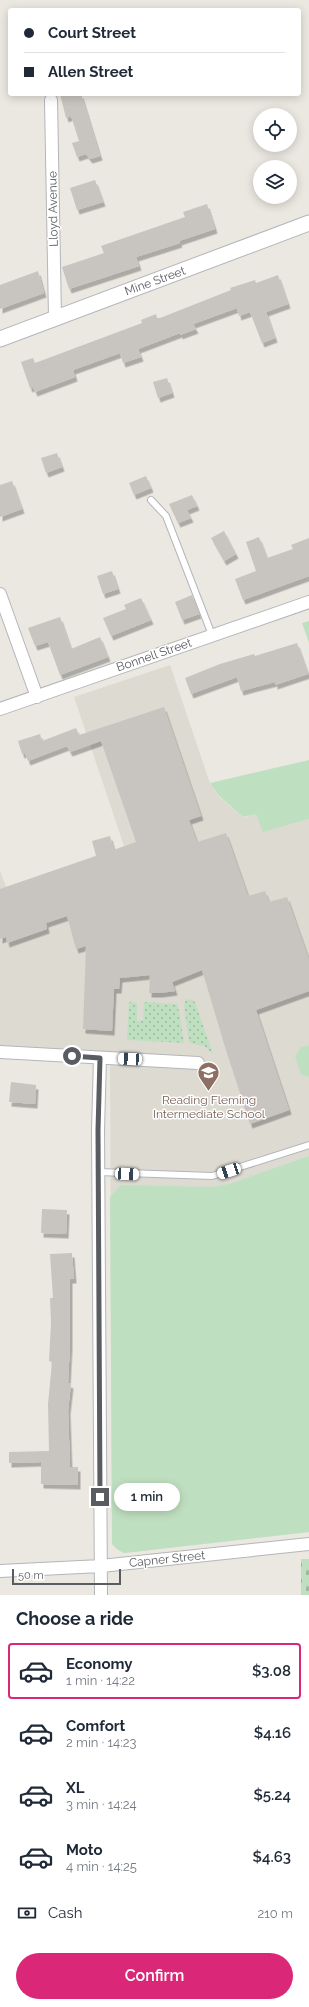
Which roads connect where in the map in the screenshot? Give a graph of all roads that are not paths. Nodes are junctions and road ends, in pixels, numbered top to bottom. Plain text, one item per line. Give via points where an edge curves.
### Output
1 (51, 100) dead end
2 (309, 223) edge
3 (55, 318) junction
4 (0, 339) edge
5 (151, 500) dead end
6 (0, 594) edge
7 (309, 602) edge
8 (212, 635) junction
9 (37, 697) junction
10 (0, 709) edge
11 (0, 1052) edge
12 (100, 1058) junction
13 (198, 1063) dead end
14 (309, 1145) edge
15 (98, 1172) junction
16 (309, 1544) edge
17 (101, 1566) junction
18 (0, 1571) edge
19 (101, 1595) edge

1 - 3 street, Lloyd Avenue
2 - 3 street, Mine Street
3 - 4 street, Mine Street
5 - 8 lane via 166,516
6 - 9 street
7 - 8 street, Bonnell Street
8 - 9 street, Bonnell Street
9 - 10 street, Bonnell Street
11 - 12 street
12 - 13 street
12 - 15 street
14 - 15 lane via 212,1176
15 - 17 street
16 - 17 street, Capner Street
17 - 18 street, Capner Street
17 - 19 street

